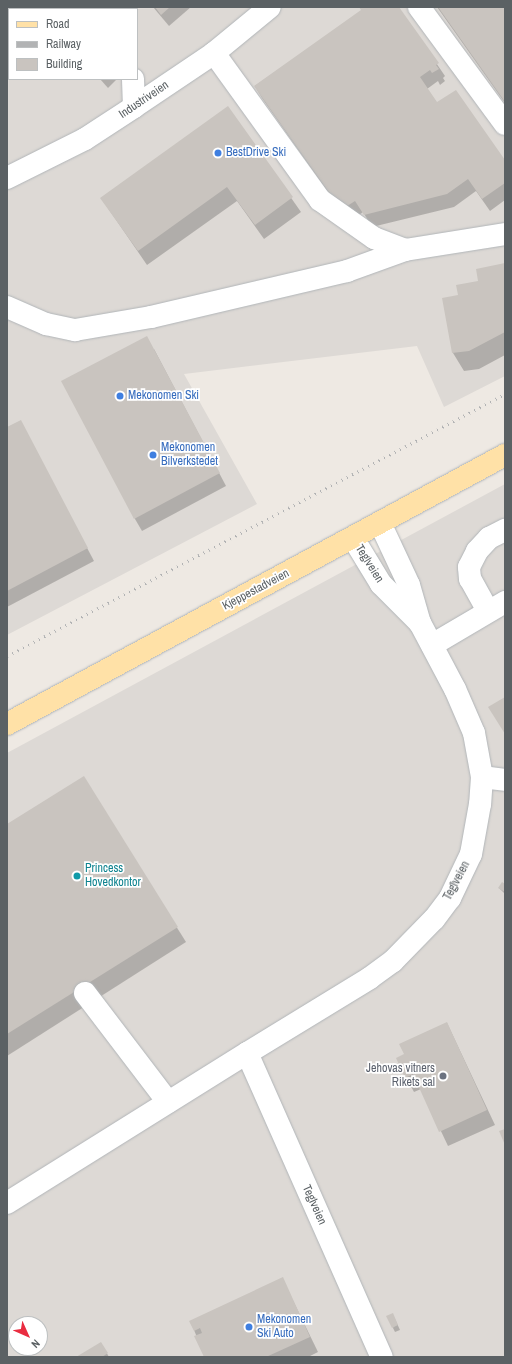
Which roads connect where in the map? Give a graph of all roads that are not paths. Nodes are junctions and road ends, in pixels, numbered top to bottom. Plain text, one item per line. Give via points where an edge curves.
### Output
1 (270, 7) edge
2 (419, 7) edge
3 (214, 53) junction
4 (133, 80) edge
5 (134, 107) junction
6 (505, 124) edge
7 (7, 178) edge
8 (505, 234) edge
9 (405, 250) junction
10 (7, 307) edge
11 (505, 455) edge
12 (380, 523) junction
13 (505, 530) edge
14 (353, 538) junction
15 (496, 606) edge
16 (420, 623) junction
17 (432, 645) junction
18 (7, 724) edge
19 (482, 777) junction
20 (505, 780) edge
21 (85, 994) dead end
22 (247, 1053) junction
23 (168, 1102) junction
24 (7, 1203) edge
25 (382, 1357) edge

1 - 3 street, Industriveien
2 - 6 street
3 - 5 street, Industriveien
3 - 9 street via 320,200 374,238
4 - 5 street
5 - 7 street, Industriveien via 85,139
8 - 9 street
9 - 10 street via 347,271 151,317 75,330 46,324
11 - 12 main road, Kjeppestadveien
12 - 14 main road, Kjeppestadveien
12 - 16 street, Teglveien via 409,585
13 - 15 street via 489,538 477,551 470,567 470,580
14 - 16 street, Teglveien via 381,584
14 - 18 main road, Kjeppestadveien
15 - 17 street
16 - 17 street, Teglveien
17 - 19 street, Teglveien via 474,733
19 - 20 street
19 - 22 street, Teglveien via 471,854 450,898 434,919 393,961 370,978
21 - 23 street
22 - 23 street, Teglveien
22 - 25 street, Teglveien
23 - 24 street, Teglveien

